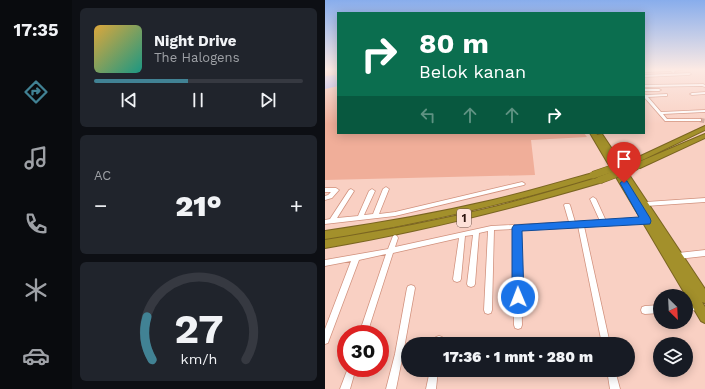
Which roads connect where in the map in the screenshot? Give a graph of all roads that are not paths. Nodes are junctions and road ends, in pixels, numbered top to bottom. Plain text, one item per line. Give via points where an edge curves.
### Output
1 (645, 90) edge
2 (659, 90) dead end
3 (705, 93) edge
4 (692, 94) dead end
5 (667, 95) dead end
6 (645, 97) edge
7 (705, 111) edge
8 (661, 113) junction
9 (700, 120) tunnel mouth
10 (705, 128) tunnel mouth
11 (594, 134) edge
12 (600, 134) edge
13 (705, 136) edge
14 (636, 164) junction
15 (597, 178) junction
16 (522, 184) dead end
17 (386, 189) dead end
18 (325, 190) edge
19 (372, 191) dead end
20 (351, 192) dead end
21 (325, 198) edge
22 (593, 199) dead end
23 (705, 200) edge
24 (646, 204) junction
25 (567, 205) dead end
26 (375, 216) junction
27 (360, 218) junction
28 (332, 221) junction
29 (646, 221) junction
30 (325, 222) edge
31 (604, 223) junction
32 (581, 224) junction
33 (573, 225) junction
34 (491, 228) junction
35 (517, 228) junction
36 (476, 232) junction
37 (325, 235) edge
38 (462, 235) junction
39 (395, 238) dead end
40 (325, 244) edge
41 (390, 251) junction
42 (705, 253) edge
43 (678, 256) junction
44 (356, 258) junction
45 (325, 264) edge
46 (457, 279) dead end
47 (471, 284) dead end
48 (411, 288) dead end
49 (705, 298) edge
50 (693, 306) edge
51 (698, 306) junction
52 (653, 309) edge
53 (488, 310) dead end
54 (645, 310) dead end
55 (705, 317) edge
56 (366, 325) edge
57 (518, 325) dead end
58 (605, 337) edge
59 (325, 340) edge
60 (349, 377) edge
61 (433, 377) edge
62 (612, 377) edge
63 (345, 389) edge
64 (391, 389) edge
65 (431, 389) edge
66 (615, 389) edge

1 - 2 street
3 - 4 street
5 - 6 street
6 - 8 street
7 - 8 street
8 - 9 street via 669,120
10 - 14 highway, 1
11 - 29 highway
12 - 24 highway
13 - 14 highway, 1
14 - 15 highway, 1, bridge
15 - 37 highway, 1 via 472,209
15 - 40 highway, 1 via 528,202 459,220
16 - 26 street via 395,216
17 - 26 street
18 - 21 street via 336,190
19 - 27 street
20 - 28 street
22 - 31 street
23 - 24 street
24 - 43 highway
25 - 33 street
26 - 27 street
27 - 28 street
28 - 30 street
29 - 31 street
29 - 51 highway
31 - 32 street
32 - 33 street
32 - 58 street
33 - 35 street
34 - 35 street
34 - 36 street
34 - 53 street
35 - 57 street
36 - 38 street
36 - 47 street
38 - 41 street
38 - 46 street
39 - 41 street
41 - 44 street
41 - 56 street
42 - 43 street
43 - 49 highway
44 - 45 street
44 - 59 street
48 - 64 street
50 - 51 street
51 - 55 highway
52 - 54 street
60 - 63 street
61 - 65 street
62 - 66 street

